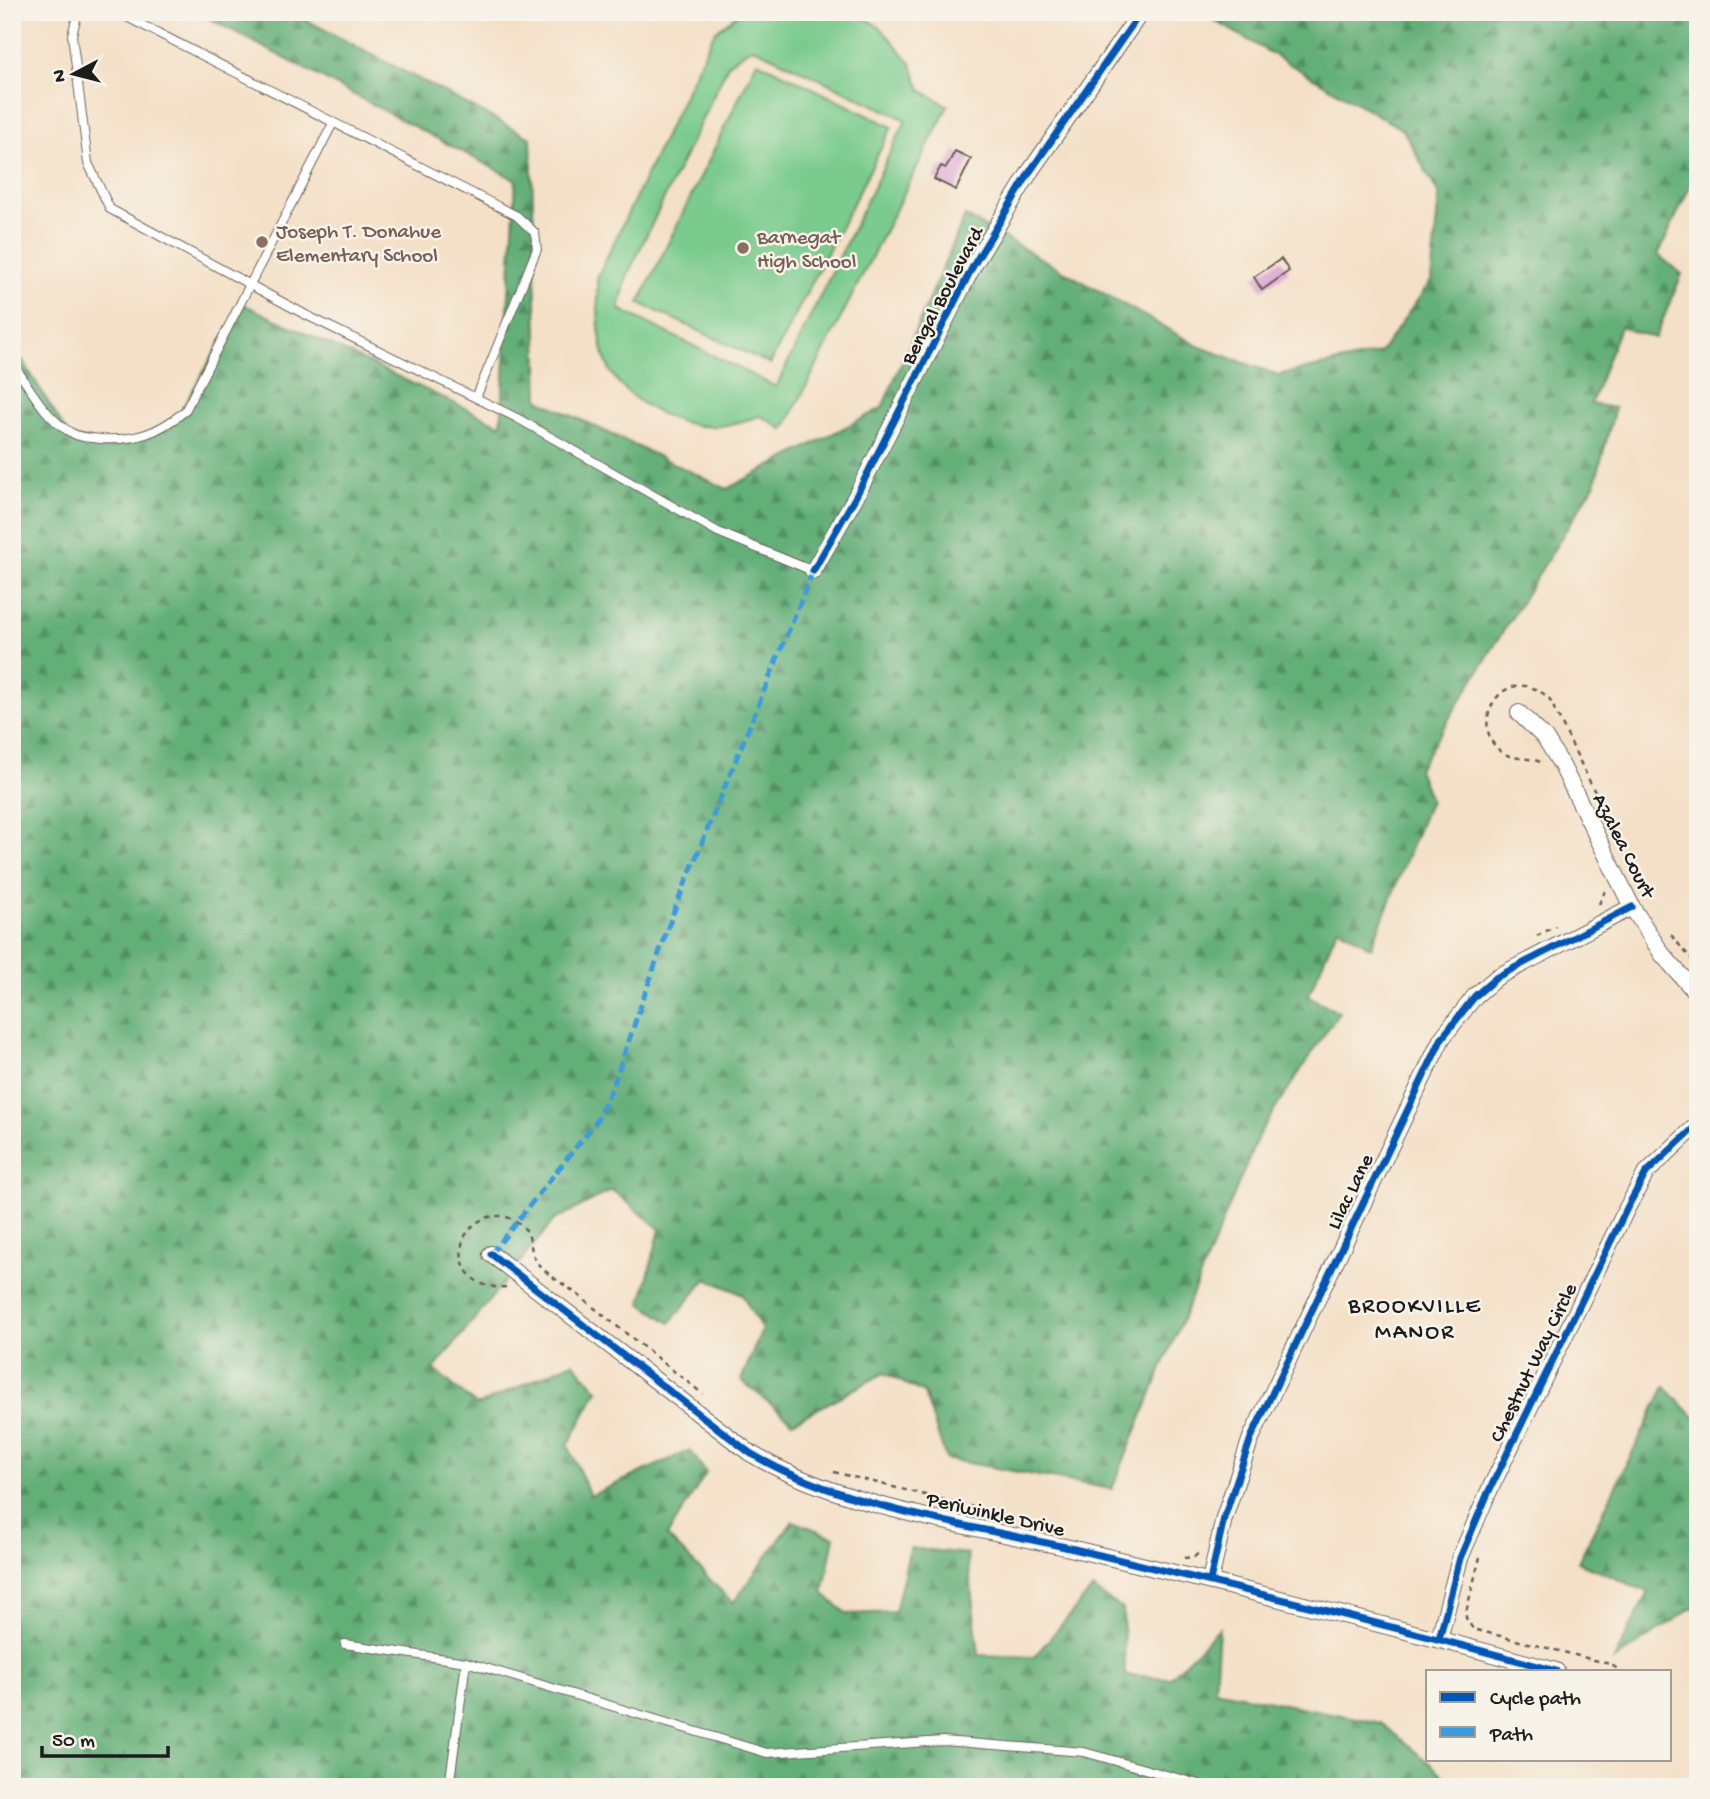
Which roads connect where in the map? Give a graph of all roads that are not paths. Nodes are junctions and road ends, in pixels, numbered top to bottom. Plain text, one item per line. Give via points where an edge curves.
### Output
1 (78, 12) edge
2 (117, 12) edge
3 (1141, 12) edge
4 (333, 123) junction
5 (251, 286) junction
6 (12, 362) edge
7 (476, 398) junction
8 (813, 570) joint
9 (1519, 713) dead end
10 (1632, 907) junction
11 (1698, 995) edge
12 (1698, 1124) edge
13 (491, 1254) dead end
14 (1210, 1581) junction
15 (1439, 1639) junction
16 (345, 1644) dead end
17 (467, 1662) junction
18 (1552, 1670) edge
19 (449, 1787) edge
20 (1209, 1787) edge

1 - 5 lane via 72,35 88,163 110,209
2 - 4 lane
3 - 8 street, Bengal Boulevard via 1031,170 973,266 856,496
4 - 5 lane
4 - 7 lane via 516,216 535,233 537,249
5 - 6 lane via 185,411 140,438 85,438 69,432 46,410
5 - 7 lane
7 - 8 lane via 718,532
9 - 10 street, Azalea Court via 1545,738 1561,764
10 - 11 street, Azalea Court via 1662,954
10 - 14 street, Lilac Lane via 1497,977 1475,996 1442,1038 1251,1438 1224,1518
12 - 15 street, Chestnut Way Circle via 1646,1173 1621,1219 1483,1504 1460,1558
13 - 14 street, Periwinkle Drive via 750,1453 782,1472 828,1490
14 - 15 street, Periwinkle Drive
15 - 18 street, Periwinkle Drive
16 - 17 lane
17 - 19 lane
17 - 20 lane via 767,1753 943,1741 1084,1752

